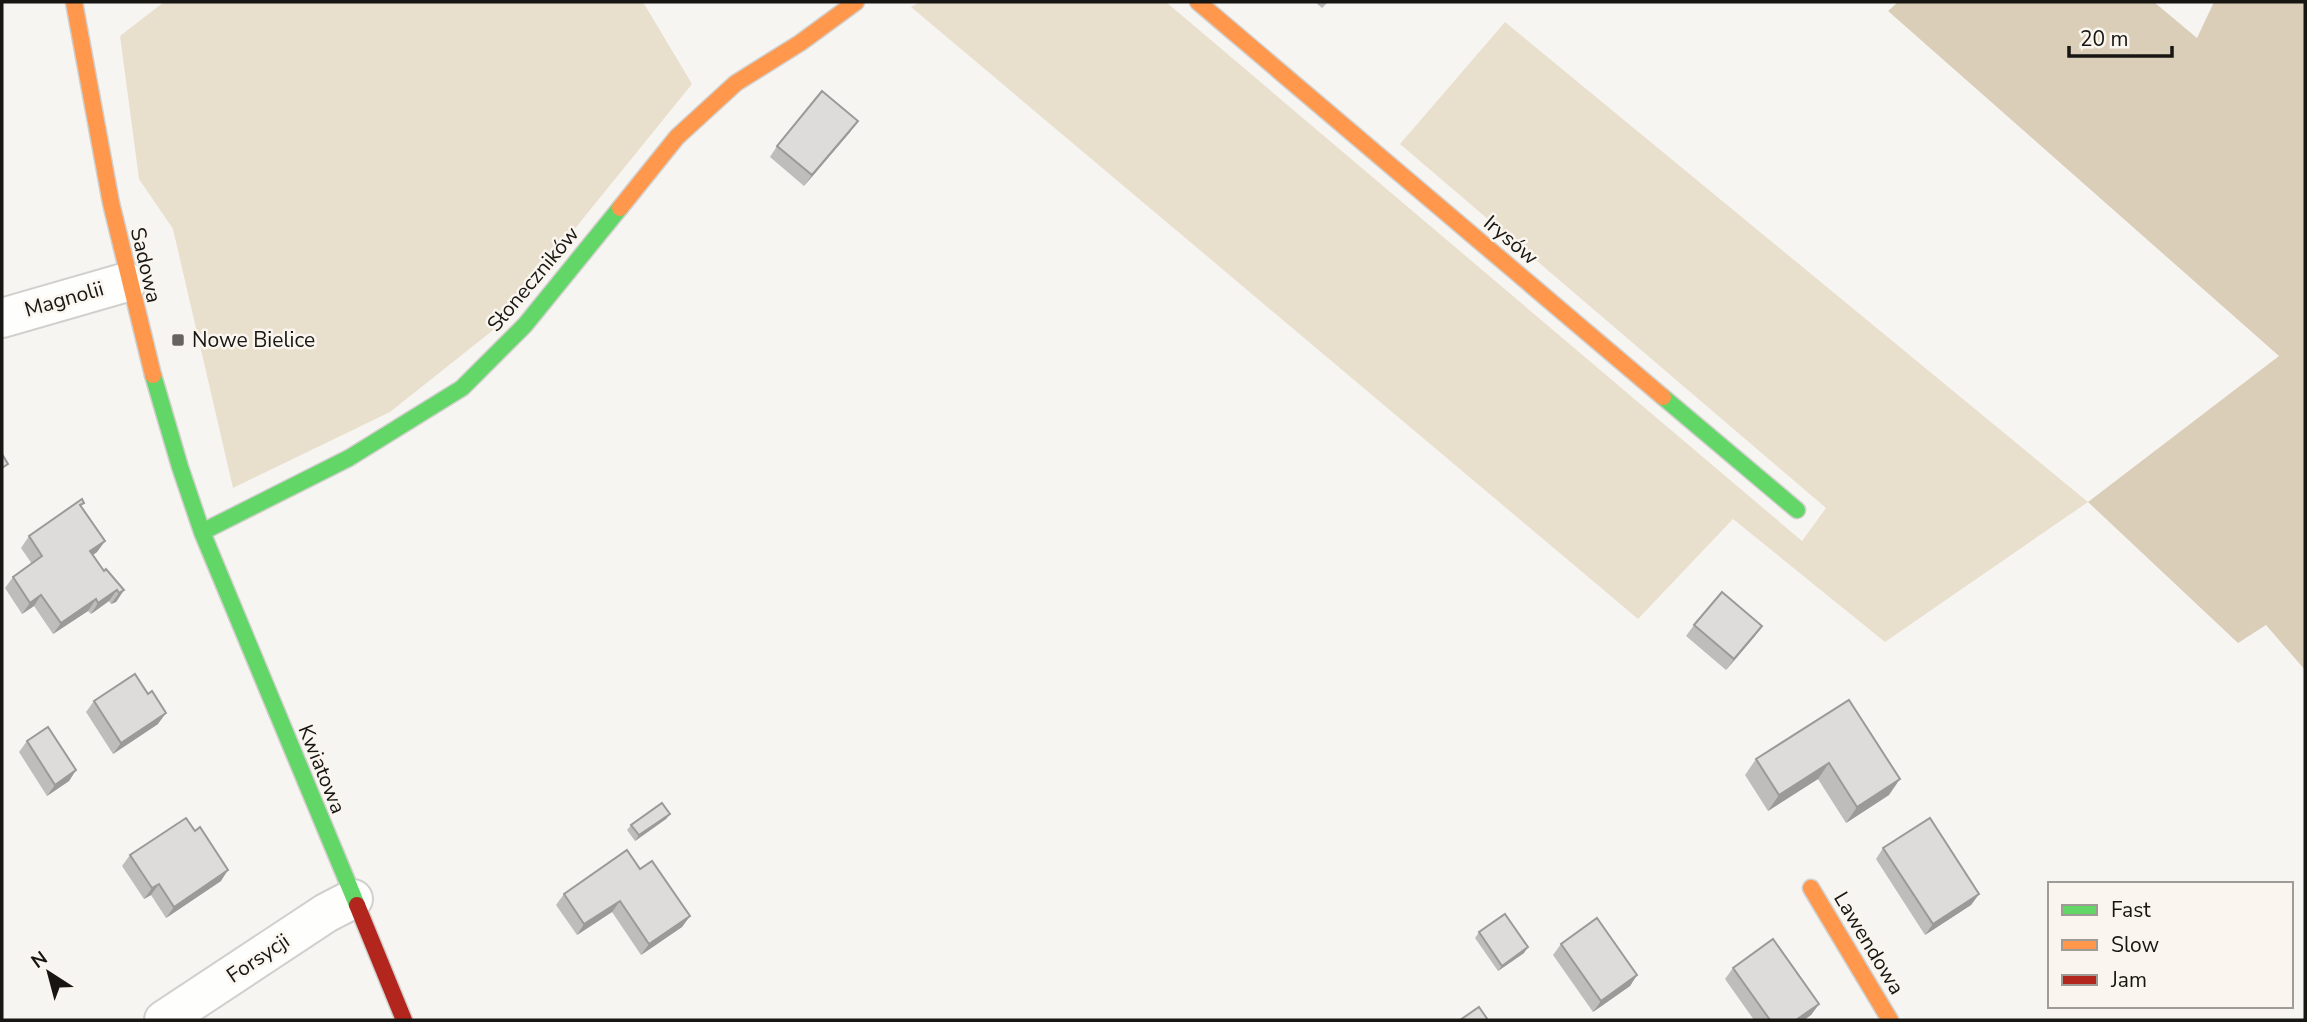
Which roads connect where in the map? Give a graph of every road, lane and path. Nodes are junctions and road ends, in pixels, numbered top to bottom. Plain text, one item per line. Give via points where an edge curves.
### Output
1 (74, 2) edge
2 (856, 2) edge
3 (1198, 2) edge
4 (127, 282) junction
5 (2, 318) edge
6 (1797, 510) dead end
7 (202, 532) junction
8 (1811, 888) dead end
9 (353, 900) junction
10 (164, 1020) edge
11 (404, 1020) edge
12 (1890, 1020) edge

1 - 4 street, Sadowa
2 - 7 street, Słoneczników via 736,83 677,137 525,325 462,388 348,458
3 - 6 street, Irysów
4 - 5 street, Magnolii
4 - 7 street, Sadowa
7 - 9 street, Kwiatowa
8 - 12 street, Lawendowa
9 - 10 street, Forsycji
9 - 11 street, Kwiatowa

